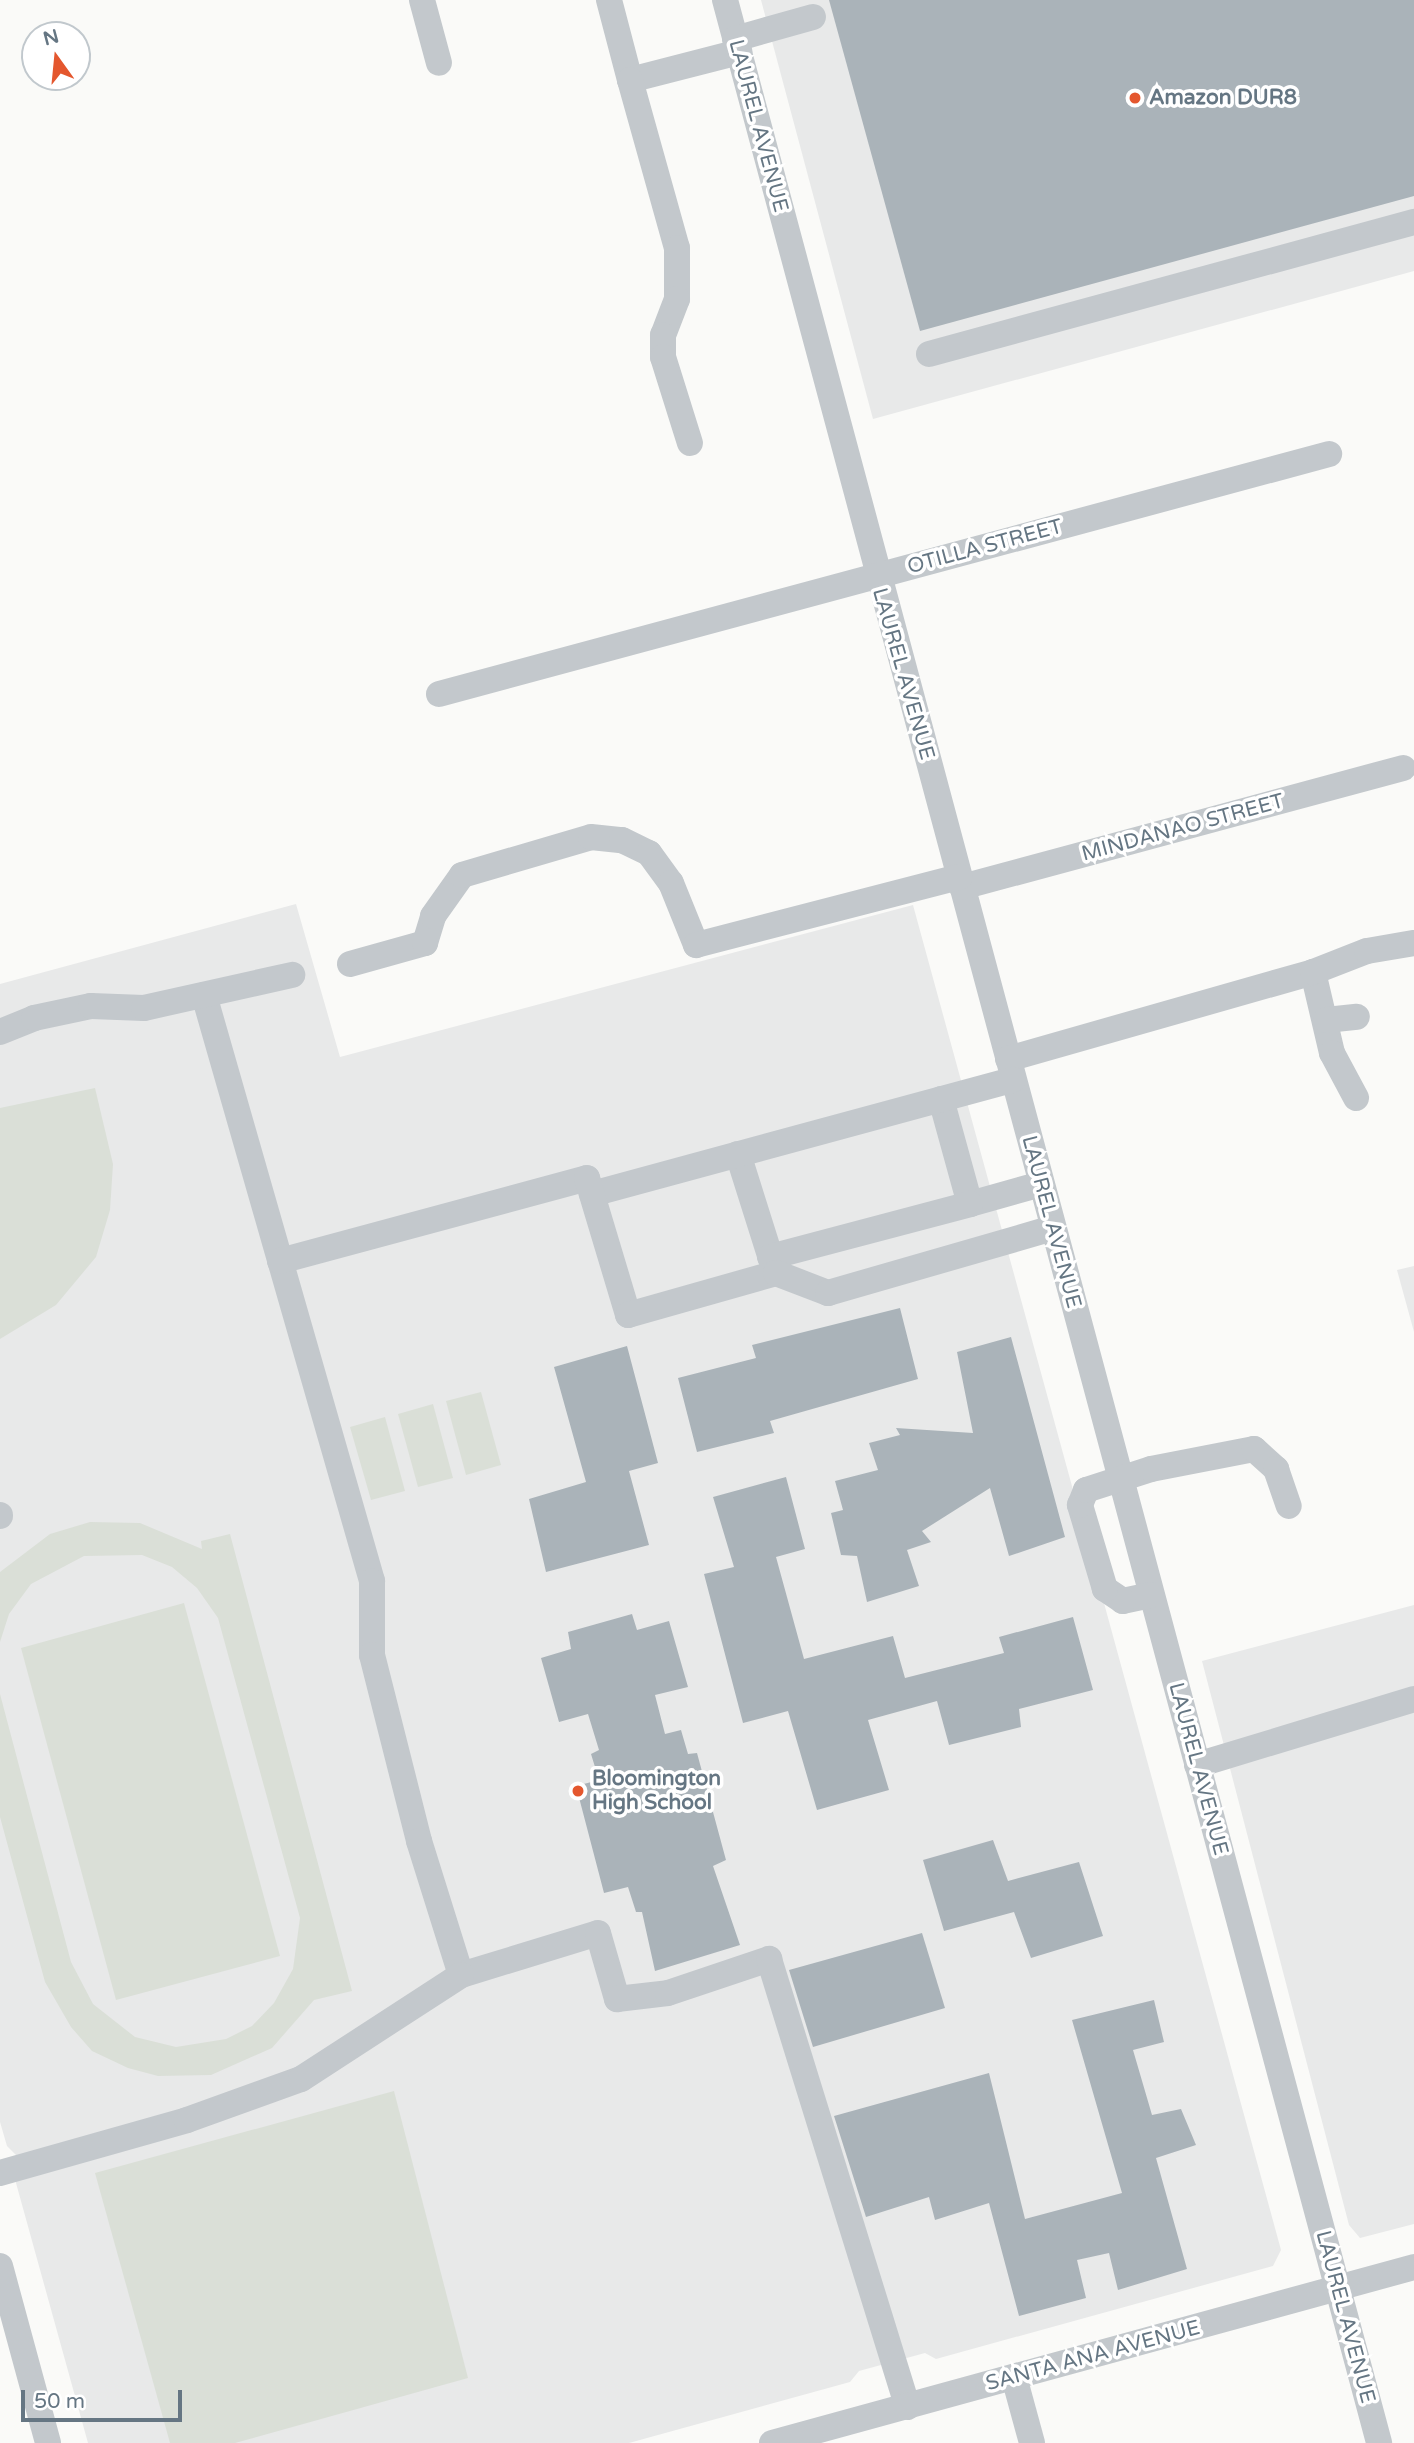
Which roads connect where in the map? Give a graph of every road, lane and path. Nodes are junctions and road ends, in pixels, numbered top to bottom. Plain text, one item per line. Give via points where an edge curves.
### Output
1 (422, 0) edge
2 (609, 0) edge
3 (725, 0) edge
4 (813, 17) dead end
5 (737, 46) junction
6 (439, 63) dead end
7 (630, 80) junction
8 (1414, 222) edge
9 (929, 354) dead end
10 (690, 443) dead end
11 (1329, 454) dead end
12 (875, 576) junction
13 (439, 694) dead end
14 (1403, 768) dead end
15 (961, 882) junction
16 (1414, 943) edge
17 (350, 964) dead end
18 (1313, 972) junction
19 (292, 975) dead end
20 (204, 995) junction
21 (1357, 1017) dead end
22 (1326, 1020) junction
23 (0, 1032) edge
24 (1010, 1069) junction
25 (1356, 1098) dead end
26 (941, 1100) junction
27 (738, 1154) junction
28 (1041, 1184) junction
29 (592, 1194) junction
30 (970, 1204) junction
31 (1053, 1228) junction
32 (280, 1261) junction
33 (773, 1265) junction
34 (1120, 1479) junction
35 (1289, 1506) dead end
36 (1151, 1595) junction
37 (1414, 1699) edge
38 (1196, 1765) junction
39 (461, 1975) junction
40 (0, 2173) edge
41 (0, 2266) edge
42 (1414, 2267) edge
43 (1336, 2288) junction
44 (1013, 2377) junction
45 (908, 2407) junction
46 (48, 2443) edge
47 (772, 2443) edge
48 (1032, 2443) edge
49 (1379, 2443) edge

1 - 6 street
2 - 7 street
3 - 5 street, LAUREL AVENUE
4 - 5 street
5 - 7 street
5 - 12 street, LAUREL AVENUE
7 - 10 street via 677,248 677,299 663,335 663,357
8 - 9 street
11 - 12 street, OTILLA STREET
12 - 13 street, OTILLA STREET
12 - 15 street, LAUREL AVENUE
14 - 15 street, MINDANAO STREET
15 - 17 street, MINDANAO STREET via 696,945 671,883 649,853 622,840 591,837 462,875 433,916 425,943
15 - 24 street, LAUREL AVENUE
16 - 18 street via 1367,951
18 - 22 street
18 - 24 street
19 - 20 street
20 - 23 street via 144,1008 91,1006 34,1018
20 - 32 street
21 - 22 street
22 - 25 street via 1332,1053
24 - 26 street
24 - 28 street, LAUREL AVENUE
26 - 27 street
26 - 30 street
27 - 29 street
27 - 33 street
28 - 30 street
28 - 31 street, LAUREL AVENUE
29 - 32 street via 587,1178
29 - 33 street via 628,1314
30 - 33 street
31 - 33 street via 828,1293
31 - 34 street, LAUREL AVENUE
32 - 39 street via 372,1581 372,1655 419,1842
34 - 35 street via 1254,1449 1276,1469
34 - 36 street, LAUREL AVENUE
34 - 36 street via 1086,1490 1080,1505 1105,1589 1123,1601
36 - 38 street, LAUREL AVENUE
37 - 38 street
38 - 43 street, LAUREL AVENUE
39 - 40 street via 301,2079 187,2120
39 - 45 street via 598,1933 617,1999 668,1993 769,1959
41 - 46 street
42 - 43 street, SANTA ANA AVENUE
43 - 44 street, SANTA ANA AVENUE
43 - 49 street, LAUREL AVENUE
44 - 45 street, SANTA ANA AVENUE
44 - 48 street
45 - 47 street, SANTA ANA AVENUE

